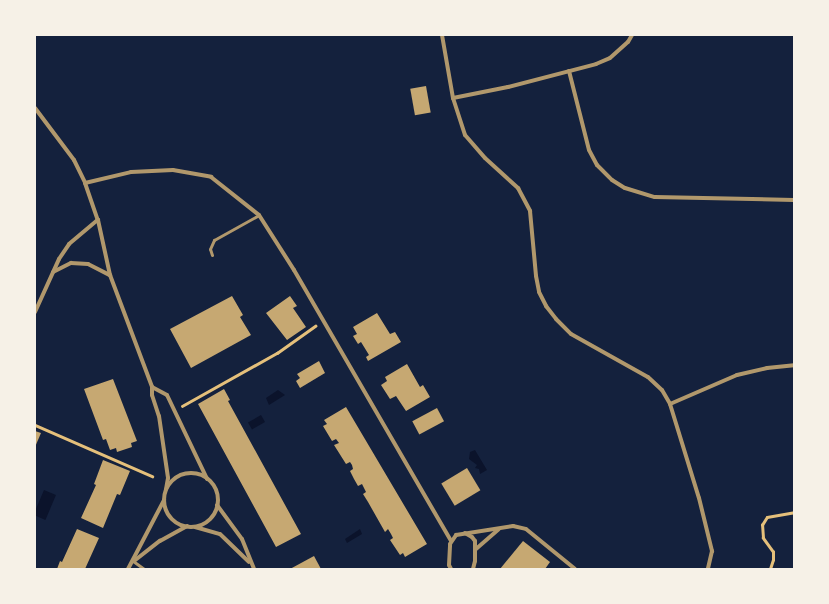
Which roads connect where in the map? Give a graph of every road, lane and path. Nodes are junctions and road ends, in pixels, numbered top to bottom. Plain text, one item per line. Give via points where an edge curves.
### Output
1 (442, 35) edge
2 (632, 35) edge
3 (569, 71) junction
4 (453, 98) junction
5 (35, 108) edge
6 (85, 182) junction
7 (794, 200) edge
8 (259, 215) junction
9 (98, 220) junction
10 (212, 255) dead end
11 (52, 272) junction
12 (110, 275) junction
13 (35, 312) edge
14 (315, 326) dead end
15 (794, 365) edge
16 (152, 387) junction
17 (670, 404) junction
18 (182, 406) dead end
19 (35, 424) edge
20 (152, 476) dead end
21 (207, 479) junction
22 (166, 489) junction
23 (164, 500) junction
24 (217, 505) junction
25 (794, 512) edge
26 (187, 526) junction
27 (194, 526) junction
28 (499, 529) junction
29 (464, 533) junction
30 (451, 541) junction
31 (476, 549) junction
32 (133, 561) junction
33 (251, 564) junction
34 (128, 569) edge
35 (144, 569) edge
36 (254, 569) edge
37 (451, 569) edge
38 (473, 569) edge
39 (575, 569) edge
40 (708, 569) edge
41 (770, 569) edge

1 - 4 street
2 - 3 street via 610,58
3 - 4 street
3 - 7 street via 589,150 597,165 612,180 625,188 655,197
4 - 17 street via 465,135 526,199 533,224 536,276 540,292 552,315 571,334 648,377 662,390
5 - 6 street via 74,160
6 - 8 street via 131,172 173,170 211,177
6 - 9 street
8 - 10 lane via 214,240 210,249
8 - 30 street via 294,270
9 - 11 street via 69,244
9 - 12 street
11 - 12 street via 76,263 88,264
11 - 13 street
12 - 16 street
14 - 18 path via 276,353
15 - 17 street via 737,375
16 - 21 street via 167,395
16 - 22 street via 167,467
17 - 40 street via 699,498 712,551
19 - 20 path
21 - 22 street via 200,475 184,474 170,482
21 - 24 street via 214,486
22 - 23 street
23 - 26 street via 170,518 178,524
23 - 32 street
24 - 27 street via 209,519
24 - 33 street via 242,539
25 - 41 path via 767,517 762,525 763,538 773,552
26 - 27 street
26 - 32 street via 160,541
27 - 33 street via 220,534
28 - 29 street
28 - 31 street
28 - 39 street via 513,526 526,529
29 - 30 street via 456,534
29 - 31 street via 472,537
30 - 37 street
31 - 38 street
32 - 34 street
32 - 35 lane
33 - 36 street

